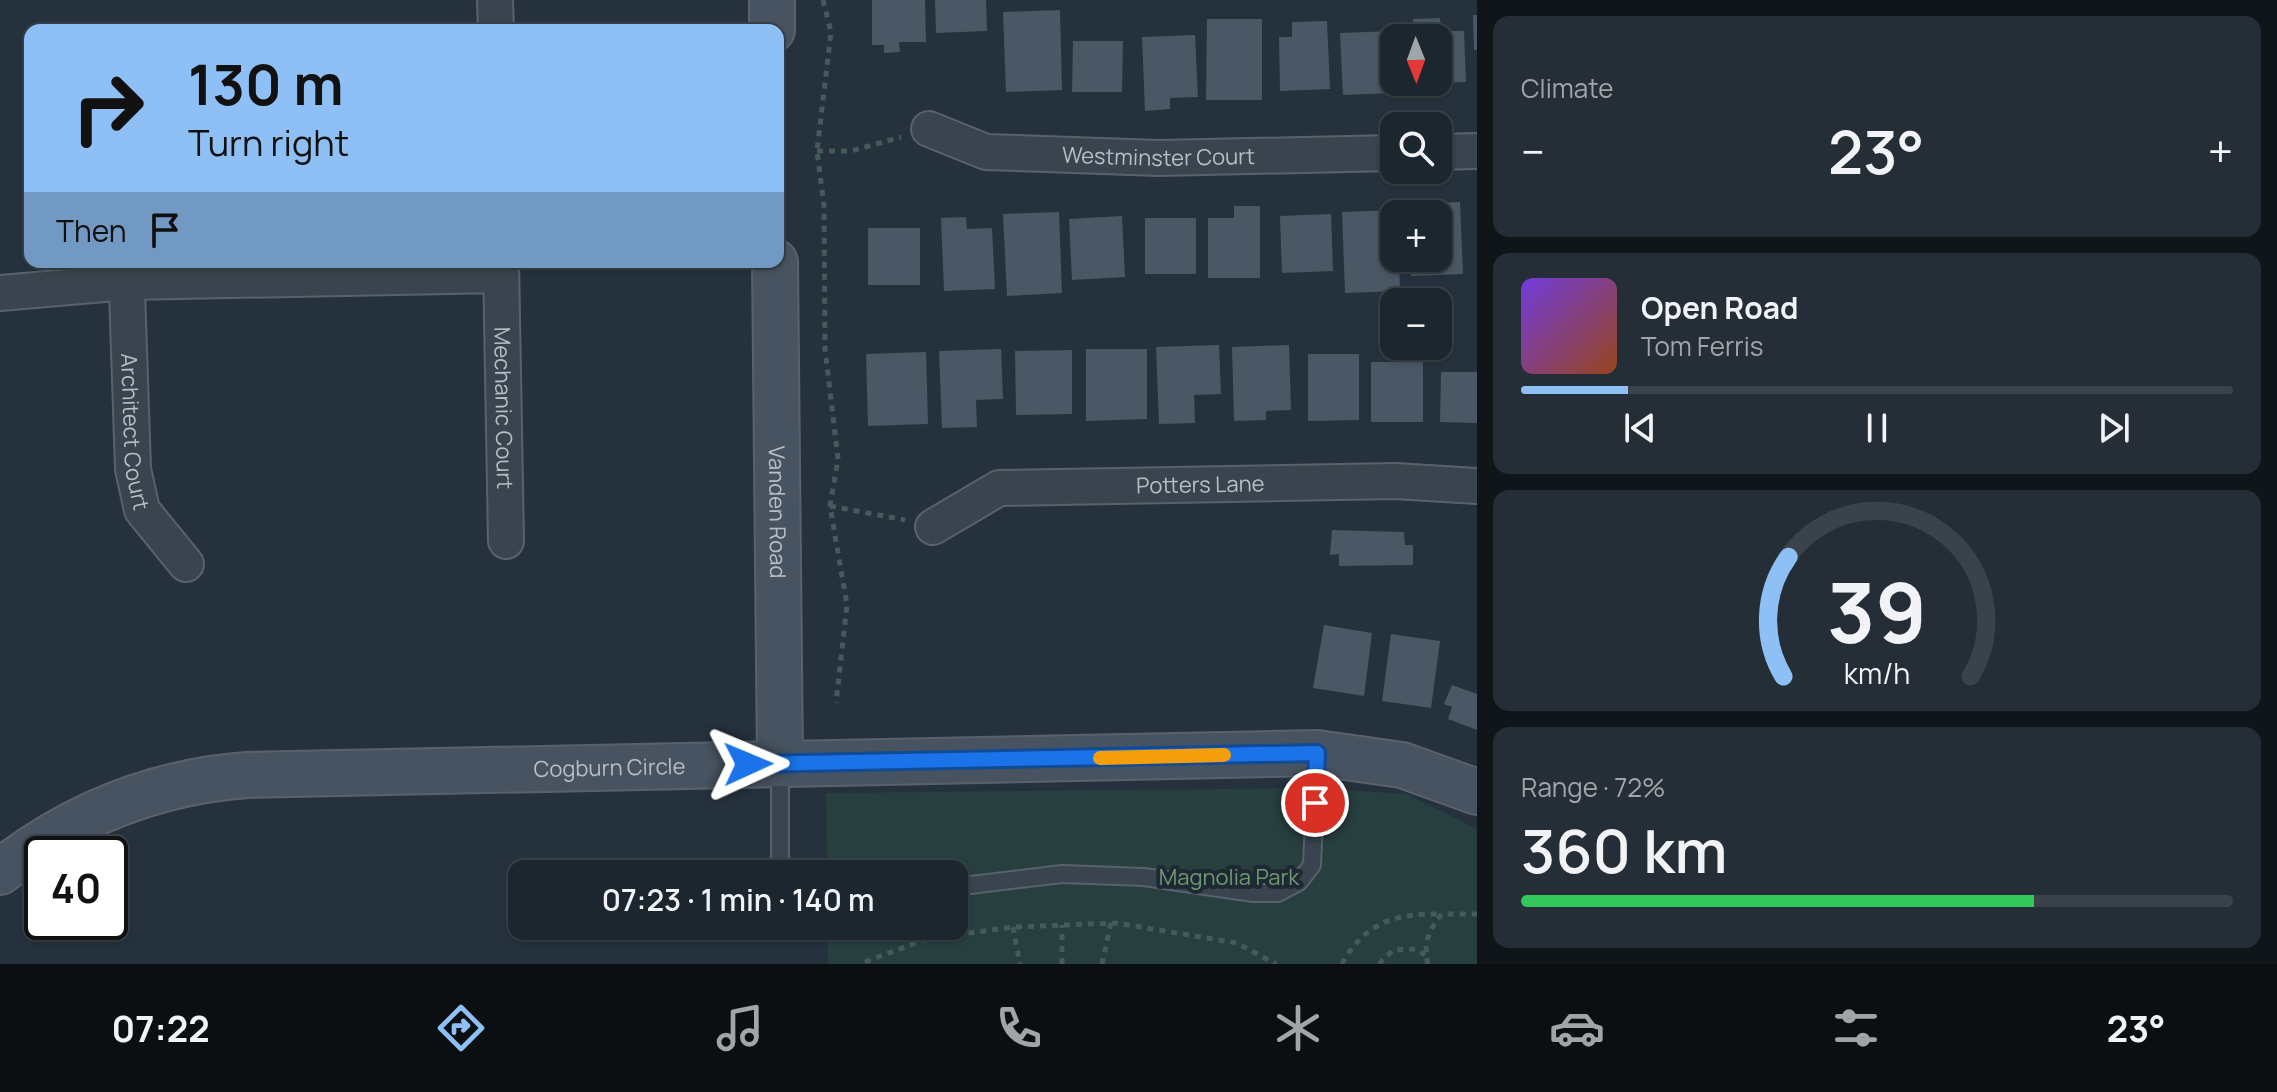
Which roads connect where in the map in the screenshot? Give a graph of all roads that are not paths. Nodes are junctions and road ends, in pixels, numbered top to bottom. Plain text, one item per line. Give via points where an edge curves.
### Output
1 (495, 0) edge
2 (772, 0) edge
3 (496, 24) edge
4 (772, 24) edge
5 (929, 129) road end
6 (1477, 151) edge
7 (1452, 152) edge
8 (1380, 153) edge
9 (501, 268) edge
10 (775, 268) edge
11 (126, 272) edge
12 (0, 293) edge
13 (1477, 486) edge
14 (933, 527) road end
15 (506, 541) dead end
16 (186, 564) dead end
17 (1317, 753) junction
18 (780, 763) junction
19 (1477, 792) edge
20 (780, 860) edge
21 (0, 872) edge
22 (968, 885) edge

1 - 3 street
2 - 4 street
5 - 8 street, Westminster Court via 986,152 1159,158
6 - 7 street
9 - 11 street
9 - 15 street, Mechanic Court
10 - 18 street, Vanden Road
11 - 12 street
11 - 16 street, Architect Court via 133,469 142,510
13 - 14 street, Potters Lane via 1395,481 999,488
17 - 18 street, Cogburn Circle
17 - 19 street, Cogburn Circle via 1402,765
17 - 22 lane via 1312,865 1299,882 1278,893 1144,877 1062,874
18 - 20 lane
18 - 21 street, Cogburn Circle via 216,777 155,790 91,814

